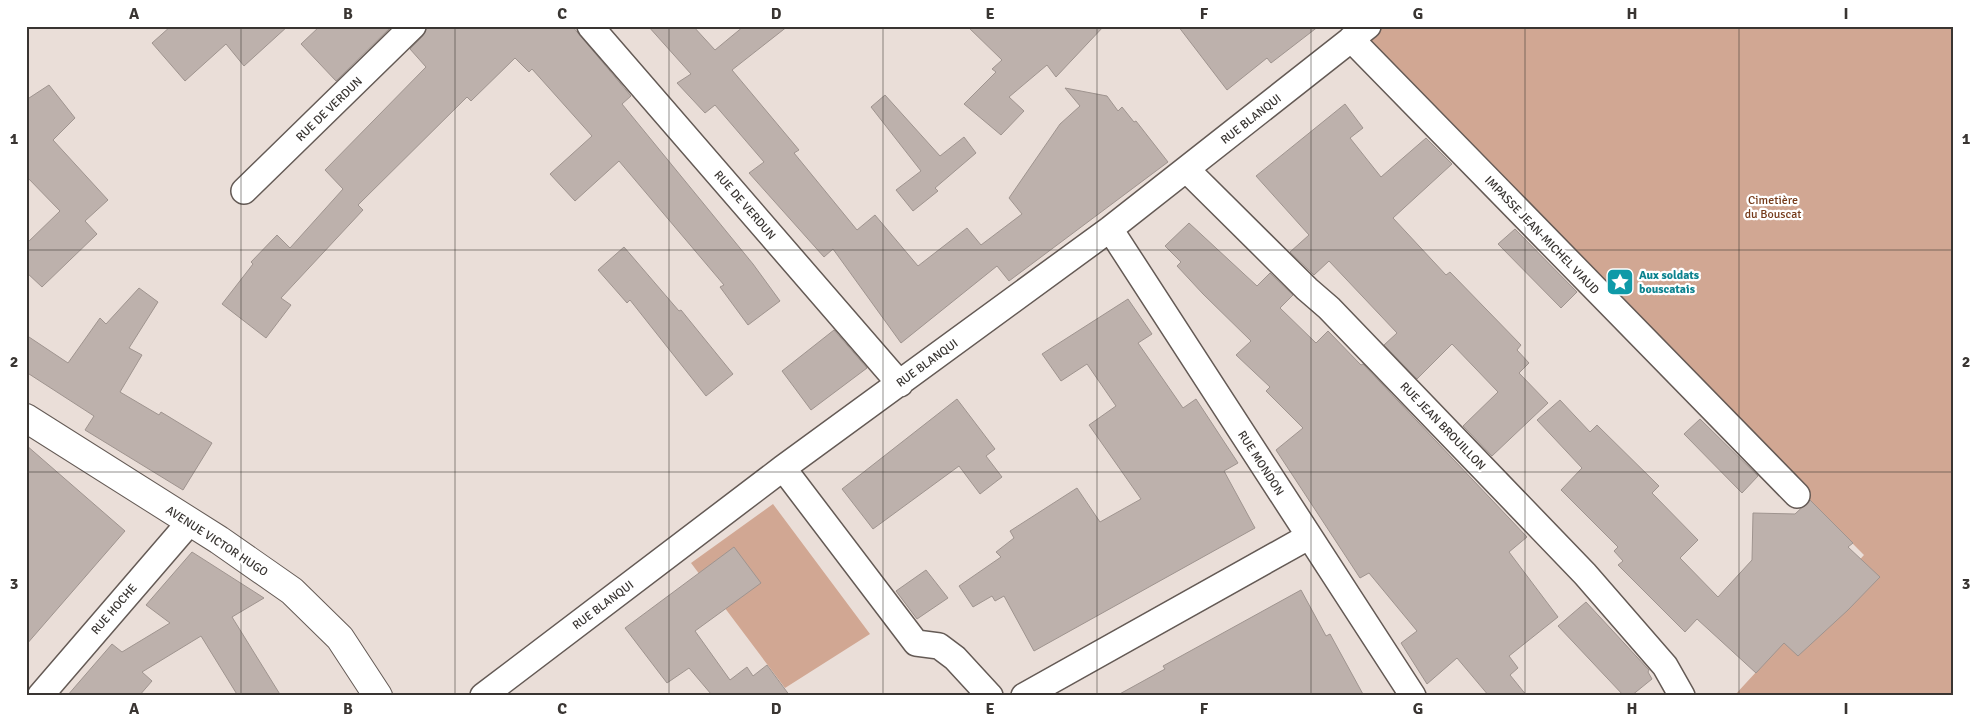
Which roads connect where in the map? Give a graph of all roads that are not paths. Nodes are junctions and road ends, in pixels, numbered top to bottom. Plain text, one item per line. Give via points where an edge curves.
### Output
1 (413, 26) edge
2 (590, 26) edge
3 (1360, 33) edge
4 (1187, 170) junction
5 (244, 191) dead end
6 (1110, 229) junction
7 (900, 384) junction
8 (26, 418) edge
9 (784, 468) junction
10 (1796, 495) dead end
11 (189, 522) junction
12 (1308, 537) junction
13 (40, 696) edge
14 (378, 696) edge
15 (483, 696) edge
16 (990, 696) edge
17 (1024, 696) edge
18 (1413, 696) edge
19 (1682, 696) edge

1 - 5 street, RUE DE VERDUN
2 - 7 street, RUE DE VERDUN
3 - 4 street, RUE BLANQUI
3 - 10 street, IMPASSE JEAN-MICHEL VIAUD
4 - 6 street, RUE BLANQUI
4 - 19 street, RUE JEAN BROUILLON via 1329,308 1585,574 1665,666
6 - 7 street, RUE BLANQUI
6 - 12 street, RUE MONDON
7 - 9 street, RUE BLANQUI
8 - 11 street, AVENUE VICTOR HUGO
9 - 15 street, RUE BLANQUI
9 - 16 street via 916,643 940,646 956,658
11 - 13 street, RUE HOCHE
11 - 14 street, AVENUE VICTOR HUGO via 292,591 340,638
12 - 17 street
12 - 18 street, RUE MONDON

